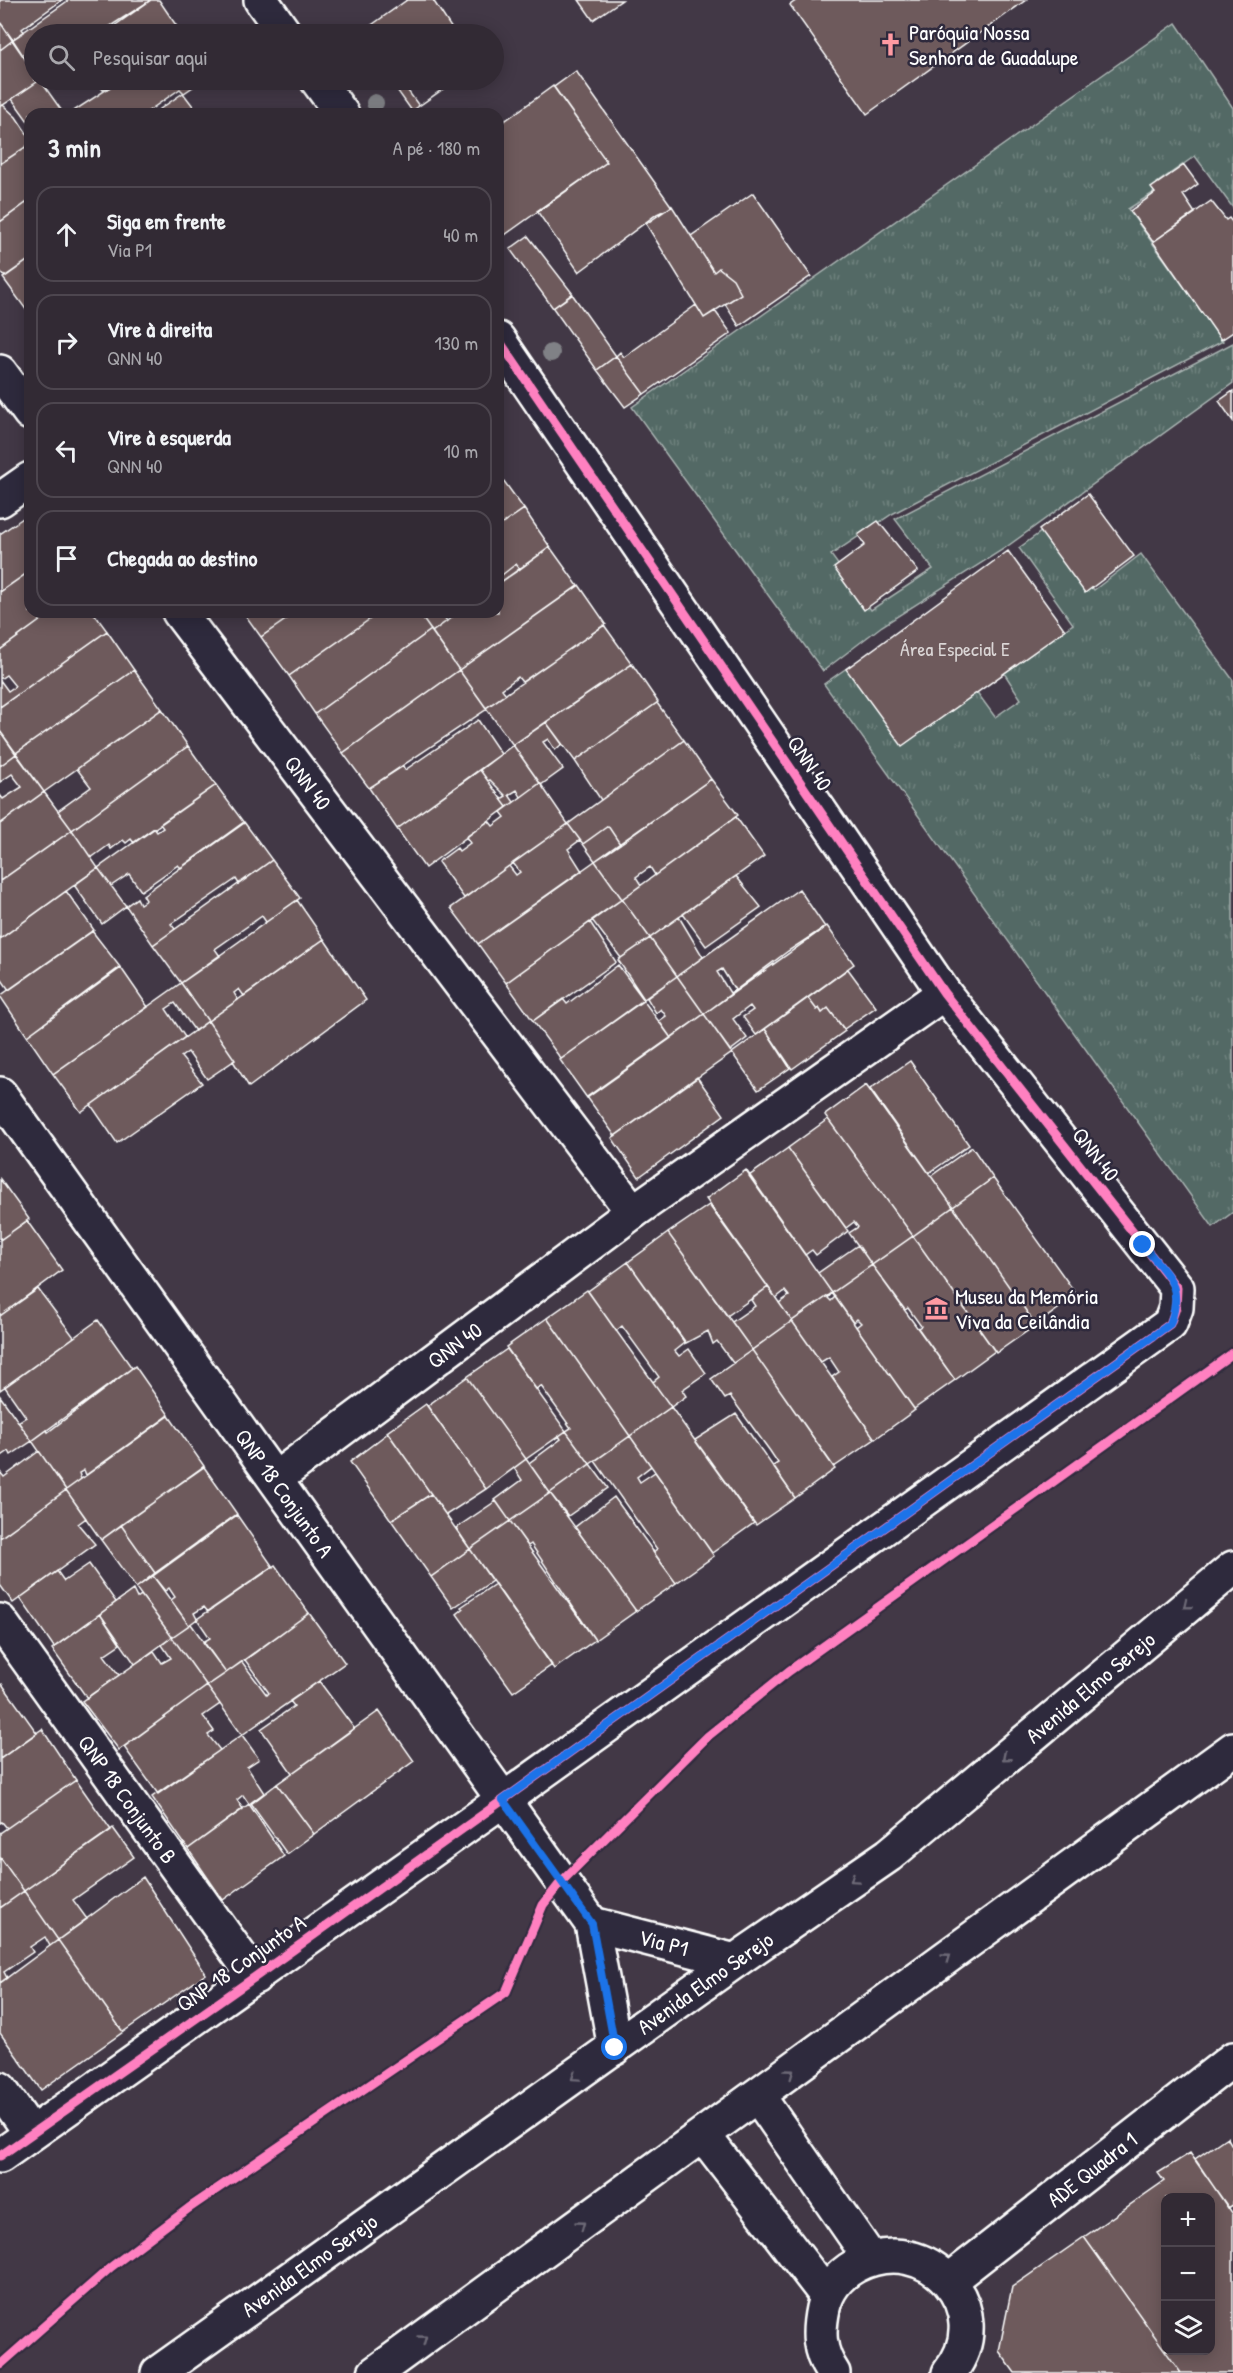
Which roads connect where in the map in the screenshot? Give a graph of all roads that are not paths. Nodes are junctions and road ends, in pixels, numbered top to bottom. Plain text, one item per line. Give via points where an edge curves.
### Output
1 (261, 0) edge
2 (278, 24) edge
3 (324, 90) edge
4 (338, 108) edge
5 (504, 348) edge
6 (0, 372) edge
7 (24, 405) edge
8 (24, 483) edge
9 (0, 500) edge
10 (184, 618) edge
11 (944, 993) junction
12 (0, 1094) edge
13 (633, 1212) junction
14 (275, 1479) junction
15 (1233, 1568) edge
16 (0, 1621) edge
17 (1233, 1749) edge
18 (503, 1800) junction
19 (592, 1924) junction
20 (735, 1961) junction
21 (255, 1977) junction
22 (615, 2048) junction
23 (1233, 2059) edge
24 (0, 2089) edge
25 (758, 2096) junction
26 (31, 2133) junction
27 (704, 2136) junction
28 (0, 2156) edge
29 (870, 2258) junction
30 (950, 2280) junction
31 (826, 2295) junction
32 (831, 2372) edge
33 (158, 2373) edge
34 (375, 2373) edge
35 (950, 2373) edge

1 - 2 street
3 - 4 street
5 - 11 street, QNN 40
6 - 7 street
8 - 9 street
10 - 13 street, QNN 40
11 - 13 street, QNN 40
11 - 18 street, QNN 40 via 1177,1288 1170,1324
12 - 14 street, QNP 18 Conjunto A
13 - 14 street, QNN 40
14 - 18 street, QNP 18 Conjunto A
15 -> 20 street, Avenida Elmo Serejo via 889,1855
16 - 21 street, QNP 18 Conjunto B
25 -> 17 street
18 - 19 street
18 - 21 street, QNP 18 Conjunto A
19 - 20 street, Via P1
19 - 22 street
20 - 22 street, Avenida Elmo Serejo
21 - 26 street, QNP 18 Conjunto A
22 -> 33 street, Avenida Elmo Serejo
23 - 30 street, ADE Quadra 1
24 - 26 street
25 - 27 street
25 - 29 street
26 - 28 street, QNP 18 Conjunto A
27 - 31 street
34 -> 27 street
29 - 30 street via 898,2254 926,2262
29 - 31 street via 844,2272
30 - 35 street via 967,2317 962,2358
31 - 32 street via 818,2334

